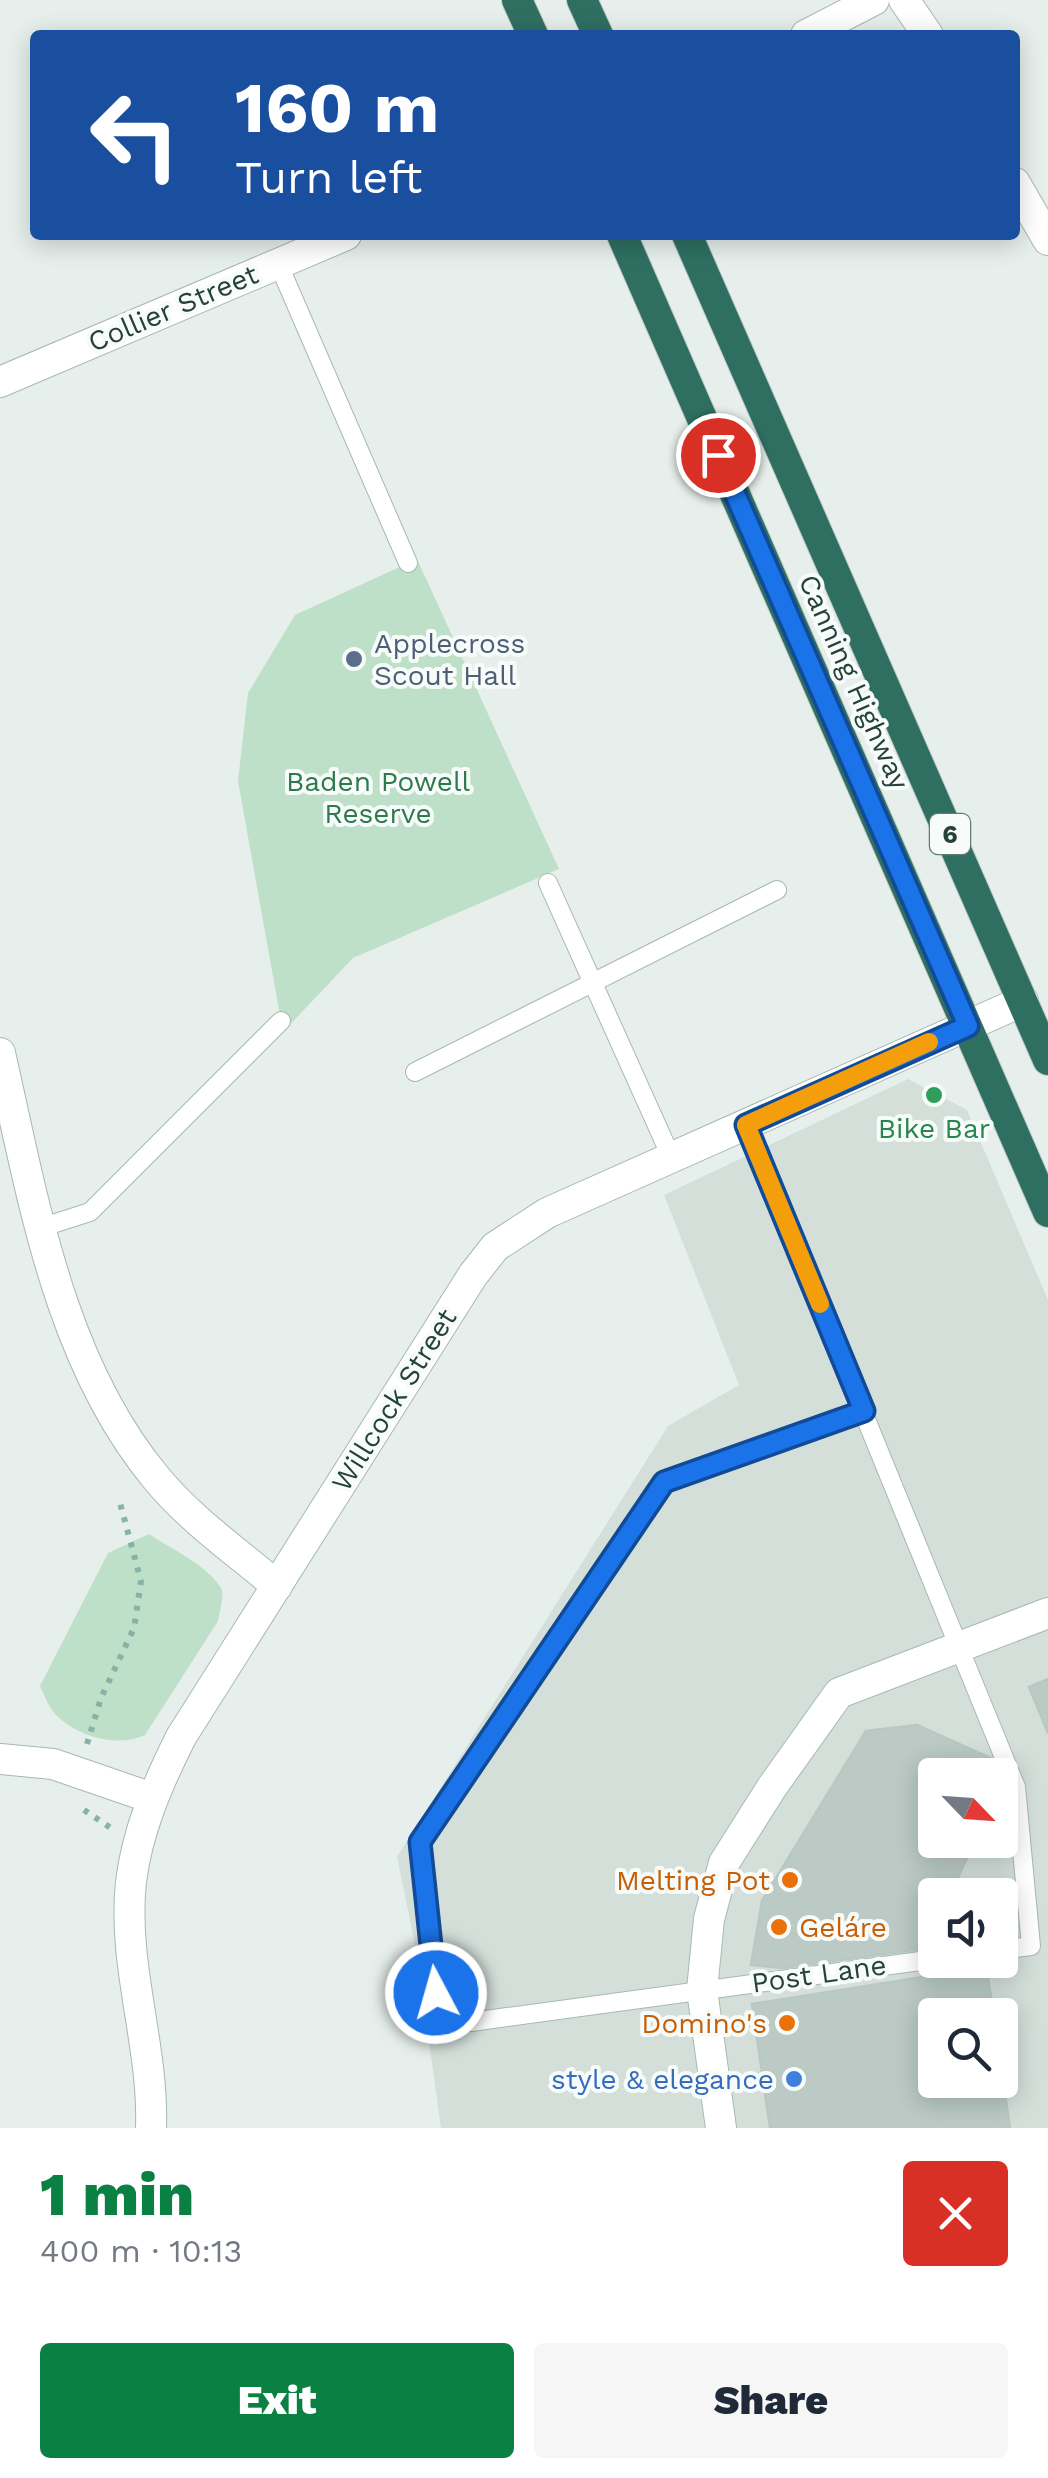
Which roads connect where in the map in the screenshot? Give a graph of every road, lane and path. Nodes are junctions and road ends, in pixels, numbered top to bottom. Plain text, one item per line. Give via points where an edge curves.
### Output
1 (517, 0) edge
2 (582, 0) edge
3 (874, 0) edge
4 (904, 0) edge
5 (531, 30) edge
6 (596, 30) edge
7 (816, 30) edge
8 (925, 30) edge
9 (1020, 192) edge
10 (333, 240) edge
11 (624, 240) edge
12 (689, 240) edge
13 (1048, 240) edge
14 (278, 262) junction
15 (0, 382) edge
16 (408, 563) dead end
17 (548, 883) dead end
18 (778, 890) dead end
19 (593, 982) junction
20 (1023, 1001) junction
21 (281, 1021) dead end
22 (968, 1026) junction
23 (0, 1054) edge
24 (1048, 1060) edge
25 (415, 1072) dead end
26 (746, 1125) junction
27 (672, 1159) junction
28 (1048, 1212) edge
29 (40, 1228) junction
30 (864, 1411) junction
31 (120, 1503) dead end
32 (276, 1586) junction
33 (1048, 1613) edge
34 (960, 1645) junction
35 (85, 1750) dead end
36 (0, 1759) edge
37 (152, 1798) junction
38 (68, 1799) dead end
39 (137, 1846) junction
40 (1018, 1948) edge
41 (918, 1961) edge
42 (702, 1990) junction
43 (152, 2094) junction
44 (151, 2128) edge
45 (164, 2128) edge
46 (721, 2128) edge

1 - 5 highway
2 - 6 highway
3 - 7 street
4 - 8 street
9 - 13 street
10 - 14 street, Collier Street
11 - 22 highway, Canning Highway / 6
12 - 20 highway, Canning Highway / 6
14 - 15 street, Collier Street
14 - 16 lane
17 - 19 lane
18 - 19 lane
19 - 25 lane
19 - 27 lane
20 - 22 street, Willcock Street
20 - 24 highway, Canning Highway / 6
21 - 29 lane via 90,1212
22 - 26 street, Willcock Street
22 - 28 highway, Canning Highway / 6
23 - 29 street
26 - 27 street, Willcock Street
26 - 30 lane
27 - 32 street, Willcock Street via 547,1213 495,1247
29 - 32 street via 84,1356 133,1447 162,1485
30 - 34 lane
30 - 42 lane, Post Lane via 664,1482 420,1842 436,1993 470,2022
31 - 35 path via 140,1581 136,1612
32 - 37 street, Willcock Street via 181,1737
33 - 34 street
34 - 40 lane via 1016,1787 1031,1946
34 - 42 street via 839,1693 724,1863 709,1919
36 - 37 street via 54,1764
37 - 39 street, Willcock Street
38 - 39 path
39 - 43 street, Willcock Street via 130,1934
41 - 42 lane, Post Lane
42 - 46 street
43 - 44 street, Willcock Street
43 - 45 street, Willcock Street

